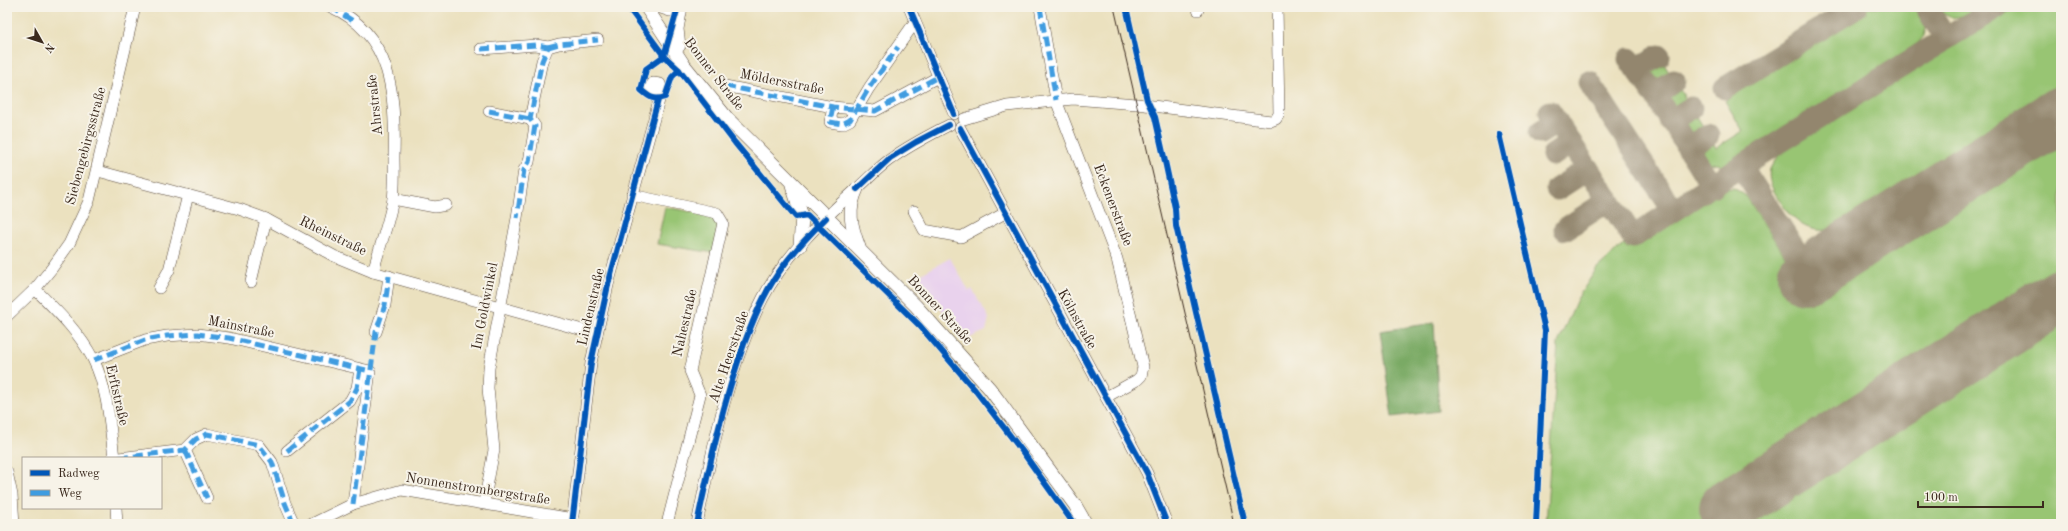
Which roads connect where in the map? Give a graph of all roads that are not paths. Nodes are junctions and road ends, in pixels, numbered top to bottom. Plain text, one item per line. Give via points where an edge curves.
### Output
1 (135, 7) edge
2 (646, 7) edge
3 (657, 7) edge
4 (676, 7) edge
5 (682, 7) edge
6 (909, 7) edge
7 (1040, 7) edge
8 (1277, 7) edge
9 (336, 8) edge
10 (915, 22) junction
11 (598, 40) dead end
12 (680, 46) junction
13 (548, 47) junction
14 (482, 49) dead end
15 (938, 77) junction
16 (725, 86) dead end
17 (658, 100) dead end
18 (1056, 100) junction
19 (833, 107) junction
20 (858, 110) junction
21 (489, 111) dead end
22 (530, 119) junction
23 (952, 119) junction
24 (962, 124) junction
25 (746, 138) junction
26 (98, 171) junction
27 (791, 183) junction
28 (857, 188) junction
29 (188, 195) junction
30 (632, 196) junction
31 (393, 199) junction
32 (446, 205) dead end
33 (914, 211) dead end
34 (1005, 213) junction
35 (826, 218) junction
36 (266, 219) junction
37 (800, 246) junction
38 (861, 251) junction
39 (373, 272) junction
40 (389, 276) junction
41 (251, 282) dead end
42 (159, 288) dead end
43 (35, 289) junction
44 (501, 307) junction
45 (7, 316) edge
46 (376, 332) dead end
47 (597, 334) junction
48 (94, 360) junction
49 (360, 369) junction
50 (1106, 397) junction
51 (185, 450) junction
52 (287, 451) dead end
53 (114, 457) edge
54 (127, 457) edge
55 (7, 472) edge
56 (207, 498) dead end
57 (484, 503) junction
58 (353, 504) junction
59 (116, 509) edge
60 (572, 521) edge
61 (14, 524) edge
62 (117, 524) edge
63 (294, 524) edge
64 (312, 524) edge
65 (667, 524) edge
66 (696, 524) edge
67 (1086, 524) edge
68 (1167, 524) edge

1 - 26 street, Siebengebirgsstraße
2 - 25 main road, Bonner Straße via 693,78
3 - 4 street via 670,11
3 - 12 main road, Bonner Straße
5 - 12 street via 678,29
6 - 10 street
7 - 18 street, Eckenerstraße
8 - 18 street via 1279,114 1276,119 1137,104
9 - 31 street, Ahrstraße via 365,31 386,63 394,128
10 - 15 street
10 - 20 street, Möldersstraße via 869,88
11 - 13 street
12 - 25 main road, Bonner Straße
13 - 14 street via 536,45
13 - 22 street, Im Goldwinkel via 542,61
15 - 20 street via 875,111
15 - 23 street
16 - 19 street, Möldersstraße
17 - 30 street, Lindenstraße
18 - 24 street via 1007,106
18 - 50 street, Eckenerstraße via 1117,259 1143,367 1137,380
19 - 20 street, Möldersstraße
19 - 20 street, Möldersstraße via 830,122 842,124 850,120
21 - 22 street
22 - 44 street, Im Goldwinkel via 535,126 529,162 524,170
23 - 24 street via 961,115
23 - 28 street via 890,158
24 - 34 street, Kölnstraße
25 - 27 main road, Bonner Straße
26 - 29 street, Rheinstraße
26 - 43 street, Siebengebirgsstraße via 89,201 69,244
27 - 35 main road, Bonner Straße
27 - 37 main road via 802,216
28 - 35 street
28 - 38 main road via 851,204 850,218
29 - 36 street, Rheinstraße
29 - 42 street via 170,270
30 - 47 street, Lindenstraße
30 - 65 street, Nahestraße via 717,213 723,223 690,371 700,395
31 - 32 street via 435,207
31 - 39 street, Ahrstraße
33 - 34 street via 924,230 961,237
34 - 50 street, Kölnstraße
35 - 37 street, Alte Heerstraße
35 - 38 main road, Bonner Straße
36 - 39 street, Rheinstraße via 334,256
36 - 41 street
37 - 66 street, Alte Heerstraße via 763,298 749,332 717,431
38 - 67 main road, Bonner Straße via 916,306 990,389 1075,505
39 - 40 street, Rheinstraße
40 - 44 street, Rheinstraße
40 - 46 street via 385,305
43 - 45 street, Siebengebirgsstraße
43 - 48 street, Erftstraße via 63,317
44 - 47 street, Rheinstraße
44 - 57 street, Im Goldwinkel via 489,368 488,388 494,450
47 - 60 street, Lindenstraße via 591,363
48 - 49 street, Mainstraße via 145,340 197,334 229,338
48 - 53 street, Erftstraße via 103,386
49 - 52 street via 357,388 350,401
49 - 58 street via 370,372
50 - 68 street, Kölnstraße via 1147,473
51 - 54 street
51 - 56 street
51 - 63 street via 196,439 207,434 259,445 272,462
55 - 61 street
57 - 58 street, Nonnenstrombergstraße via 402,490
57 - 60 street, Nonnenstrombergstraße
58 - 64 street, Nonnenstrombergstraße
59 - 62 street

